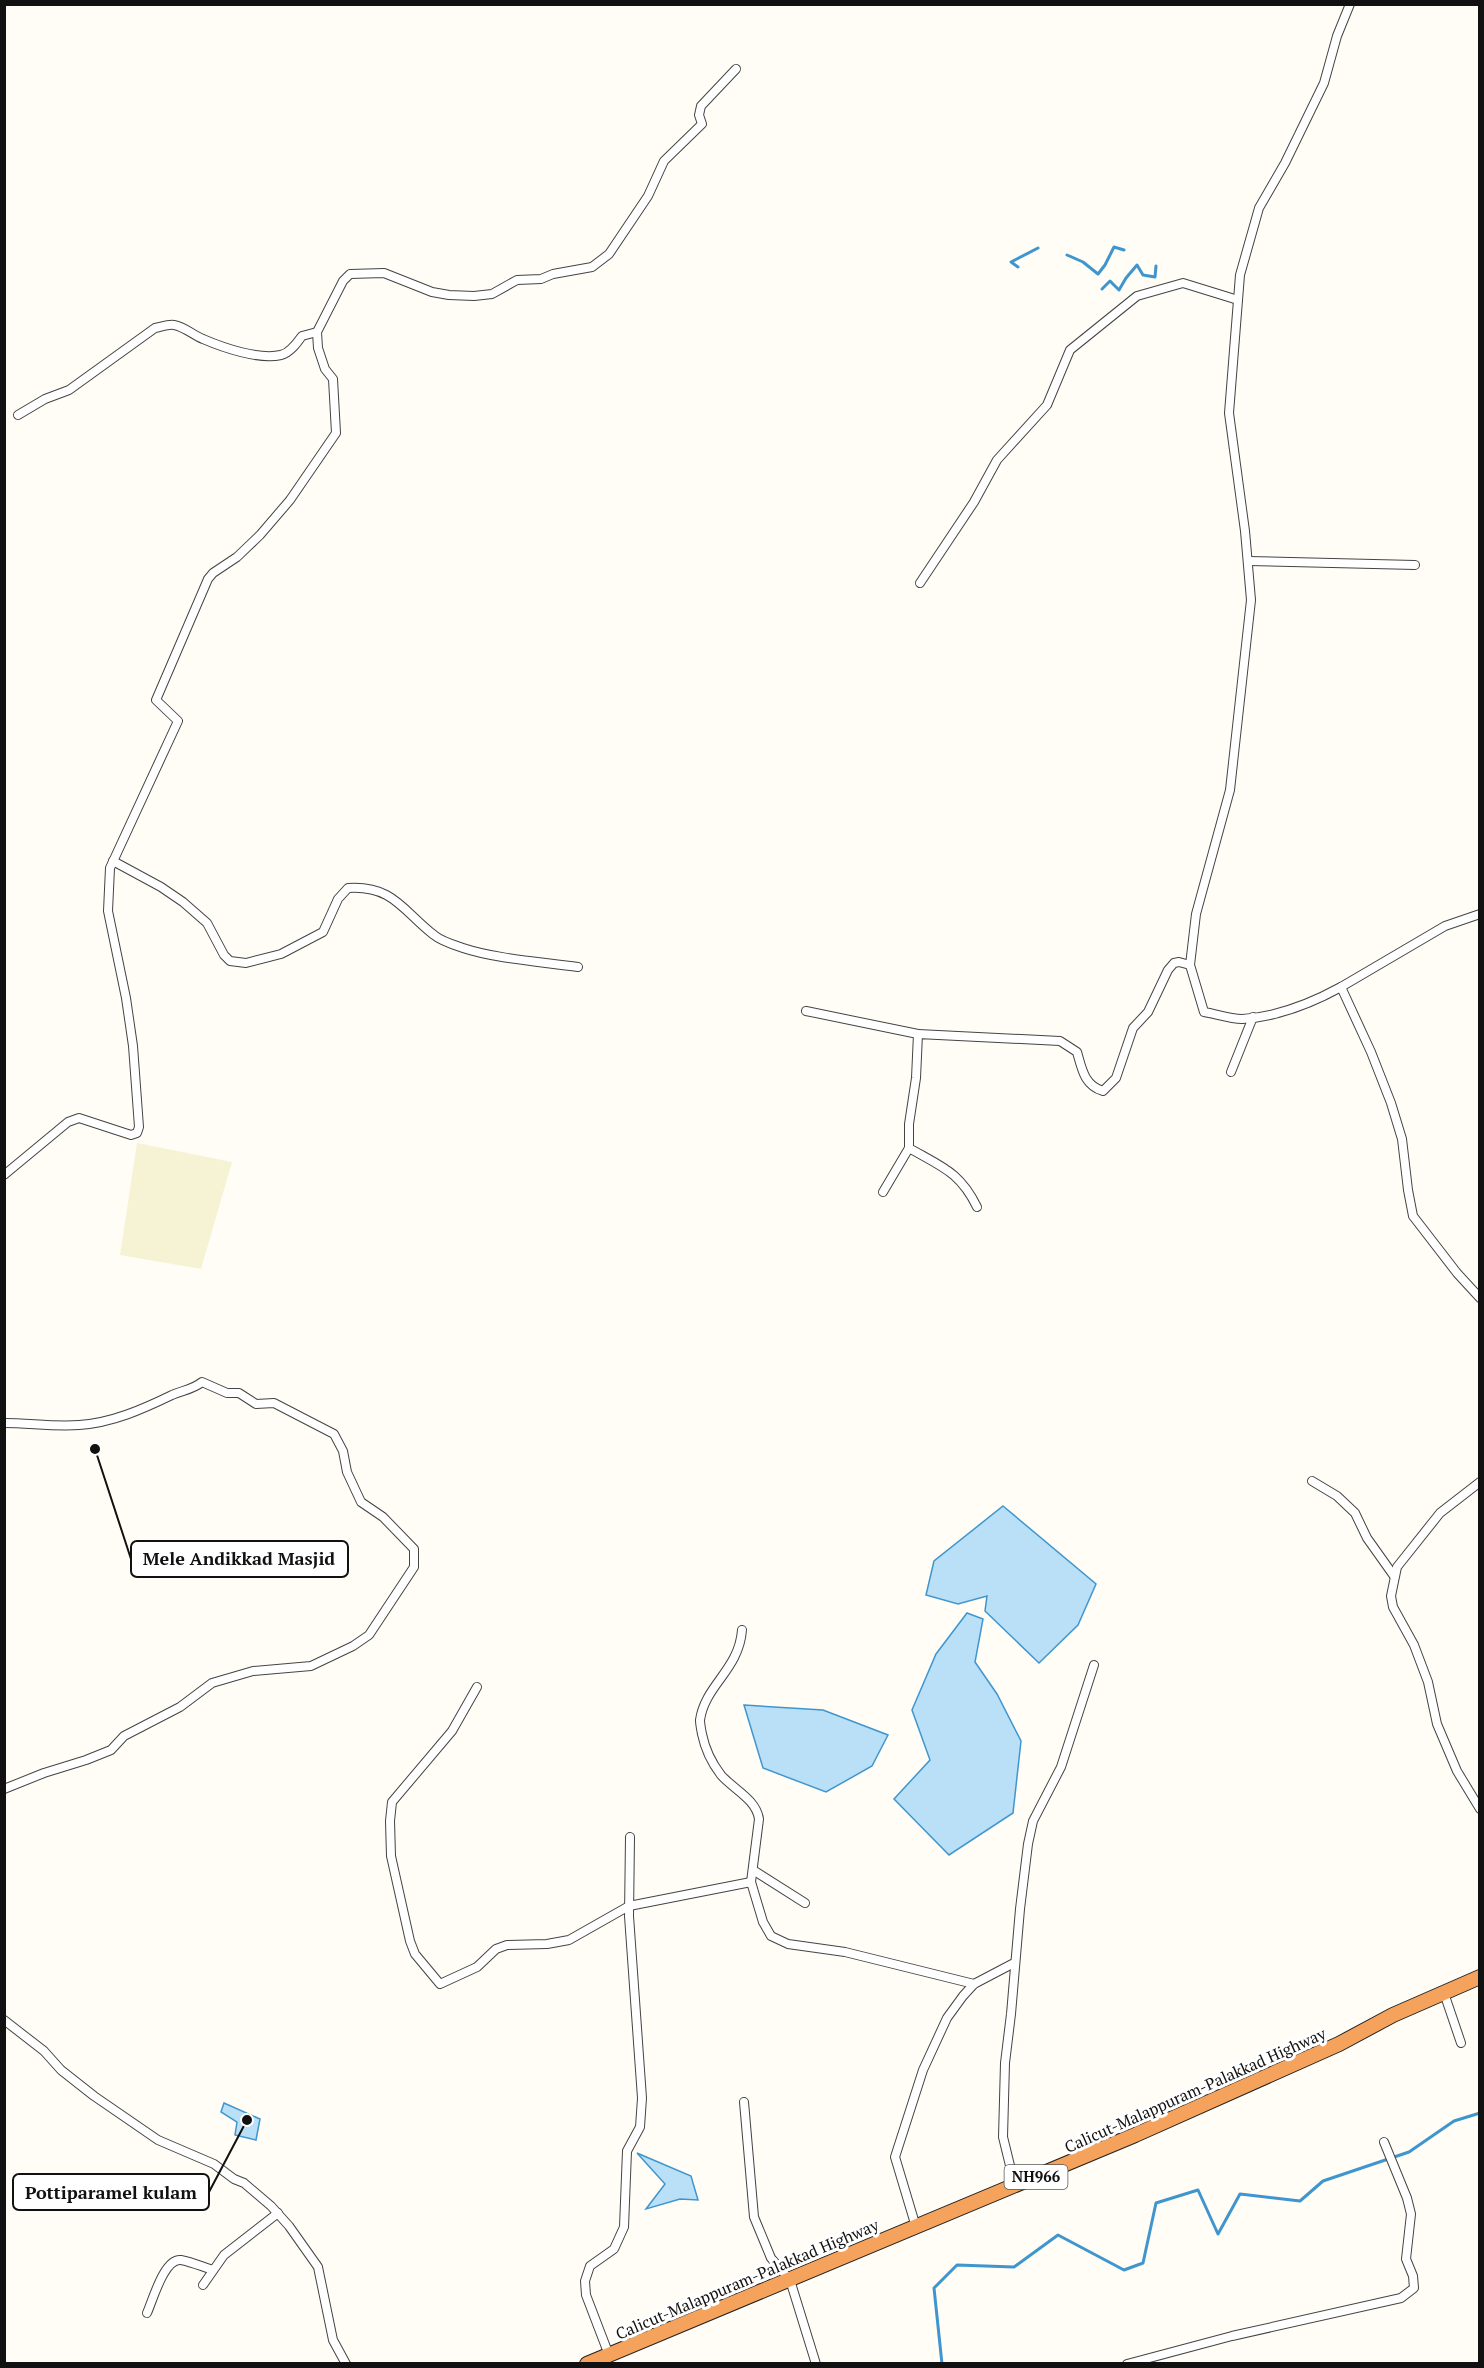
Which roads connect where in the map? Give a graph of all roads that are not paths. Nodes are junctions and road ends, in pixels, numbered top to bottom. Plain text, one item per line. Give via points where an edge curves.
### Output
1 (1350, 4) edge
2 (736, 69) dead end
3 (1238, 300) junction
4 (317, 332) junction
5 (18, 415) dead end
6 (1248, 561) junction
7 (1415, 565) dead end
8 (920, 583) dead end
9 (112, 861) junction
10 (1479, 914) edge
11 (1190, 964) junction
12 (578, 967) dead end
13 (1341, 987) junction
14 (806, 1011) dead end
15 (1253, 1017) junction
16 (918, 1034) junction
17 (1231, 1072) dead end
18 (909, 1148) junction
19 (4, 1175) edge
20 (883, 1192) dead end
21 (977, 1207) dead end
22 (1479, 1298) edge
23 (4, 1423) edge
24 (1312, 1481) dead end
25 (1479, 1482) edge
26 (1395, 1576) junction
27 (742, 1630) dead end
28 (1094, 1665) dead end
29 (477, 1688) dead end
30 (4, 1789) edge
31 (1479, 1809) edge
32 (630, 1837) dead end
33 (753, 1870) junction
34 (751, 1882) junction
35 (805, 1903) dead end
36 (629, 1906) junction
37 (1014, 1963) junction
38 (1479, 1977) edge
39 (974, 1984) junction
40 (1444, 1993) junction
41 (4, 2020) edge
42 (1461, 2043) dead end
43 (744, 2102) dead end
44 (1384, 2142) dead end
45 (1015, 2186) junction
46 (278, 2213) junction
47 (916, 2227) junction
48 (213, 2270) junction
49 (790, 2280) junction
50 (203, 2285) dead end
51 (147, 2313) dead end
52 (609, 2355) junction
53 (346, 2364) edge
54 (587, 2364) edge
55 (816, 2364) edge
56 (1127, 2364) edge

1 - 3 street via 1319,94 1259,208 1240,275
2 - 4 street via 701,106 702,124 664,161 648,196 609,254 592,267 541,279 511,281 492,294 474,296 432,291 384,273 350,274
3 - 6 street via 1228,413
3 - 8 street via 1183,283 1137,296 1070,350 1047,405 997,460
4 - 5 street via 302,336 282,355 257,355 202,339 171,324 155,328 69,390
4 - 9 street via 318,348 333,379 336,433 290,500 260,535 208,579 156,700 178,721
6 - 7 street
6 - 11 street via 1251,600 1230,790 1196,914
9 - 12 street via 161,887 199,916 230,961 246,963 281,954 323,932 338,898 348,888 358,888 377,889 406,908 435,937 465,949
9 - 19 street via 108,911 133,1046 137,1133 79,1118 68,1122
10 - 13 street via 1445,926
11 - 15 street via 1204,1012 1240,1019
11 - 16 street via 1174,963 1168,970 1149,1012 1134,1028 1116,1078 1103,1091 1084,1077 1077,1052 1060,1041
13 - 15 street via 1294,1008
13 - 22 street via 1391,1103 1402,1139 1413,1215
14 - 16 street
15 - 17 street
16 - 18 street
18 - 20 street
18 - 21 street via 957,1176
23 - 30 street via 96,1423 140,1411 201,1382 226,1393 240,1393 256,1404 273,1403 334,1434 362,1502 414,1549 414,1567 369,1635 353,1646 310,1666 254,1671 212,1683 180,1707 124,1736 111,1750
24 - 26 street via 1355,1513 1367,1538
25 - 26 street via 1440,1513 1397,1567
26 - 31 street via 1393,1607 1414,1645 1428,1682 1437,1724 1457,1771
27 - 33 street via 735,1659 709,1695 700,1721 705,1749 722,1775 758,1810
28 - 37 street via 1061,1767 1033,1821
29 - 36 street via 452,1731 392,1802 391,1856 415,1954 440,1984 477,1967 496,1949 569,1940
32 - 36 street
33 - 34 street
33 - 35 street
34 - 36 street
34 - 39 street via 771,1936 788,1944 845,1952
36 - 52 street via 642,2098 640,2127 627,2151 624,2227 614,2249 590,2266 585,2281 586,2295
37 - 39 street
37 - 45 street via 1003,2137
38 - 40 highway, Calicut-Malappuram-Palakkad Highway / NH966
39 - 47 street via 942,2028 923,2070 895,2157
40 - 42 street
40 - 45 highway, Calicut-Malappuram-Palakkad Highway / NH966 via 1339,2044
41 - 46 street via 94,2096 158,2140 214,2164 244,2183
43 - 49 street via 754,2217 771,2258
44 - 56 street via 1411,2214 1407,2259 1414,2288 1401,2298
45 - 47 highway, Calicut-Malappuram-Palakkad Highway / NH966
46 - 48 street via 224,2255
46 - 53 street via 318,2267 333,2340
47 - 49 highway, Calicut-Malappuram-Palakkad Highway / NH966
48 - 50 street
48 - 51 street via 180,2260 172,2262
49 - 52 highway, Calicut-Malappuram-Palakkad Highway / NH966
49 - 55 street
52 - 54 highway, Calicut-Malappuram-Palakkad Highway / NH966

